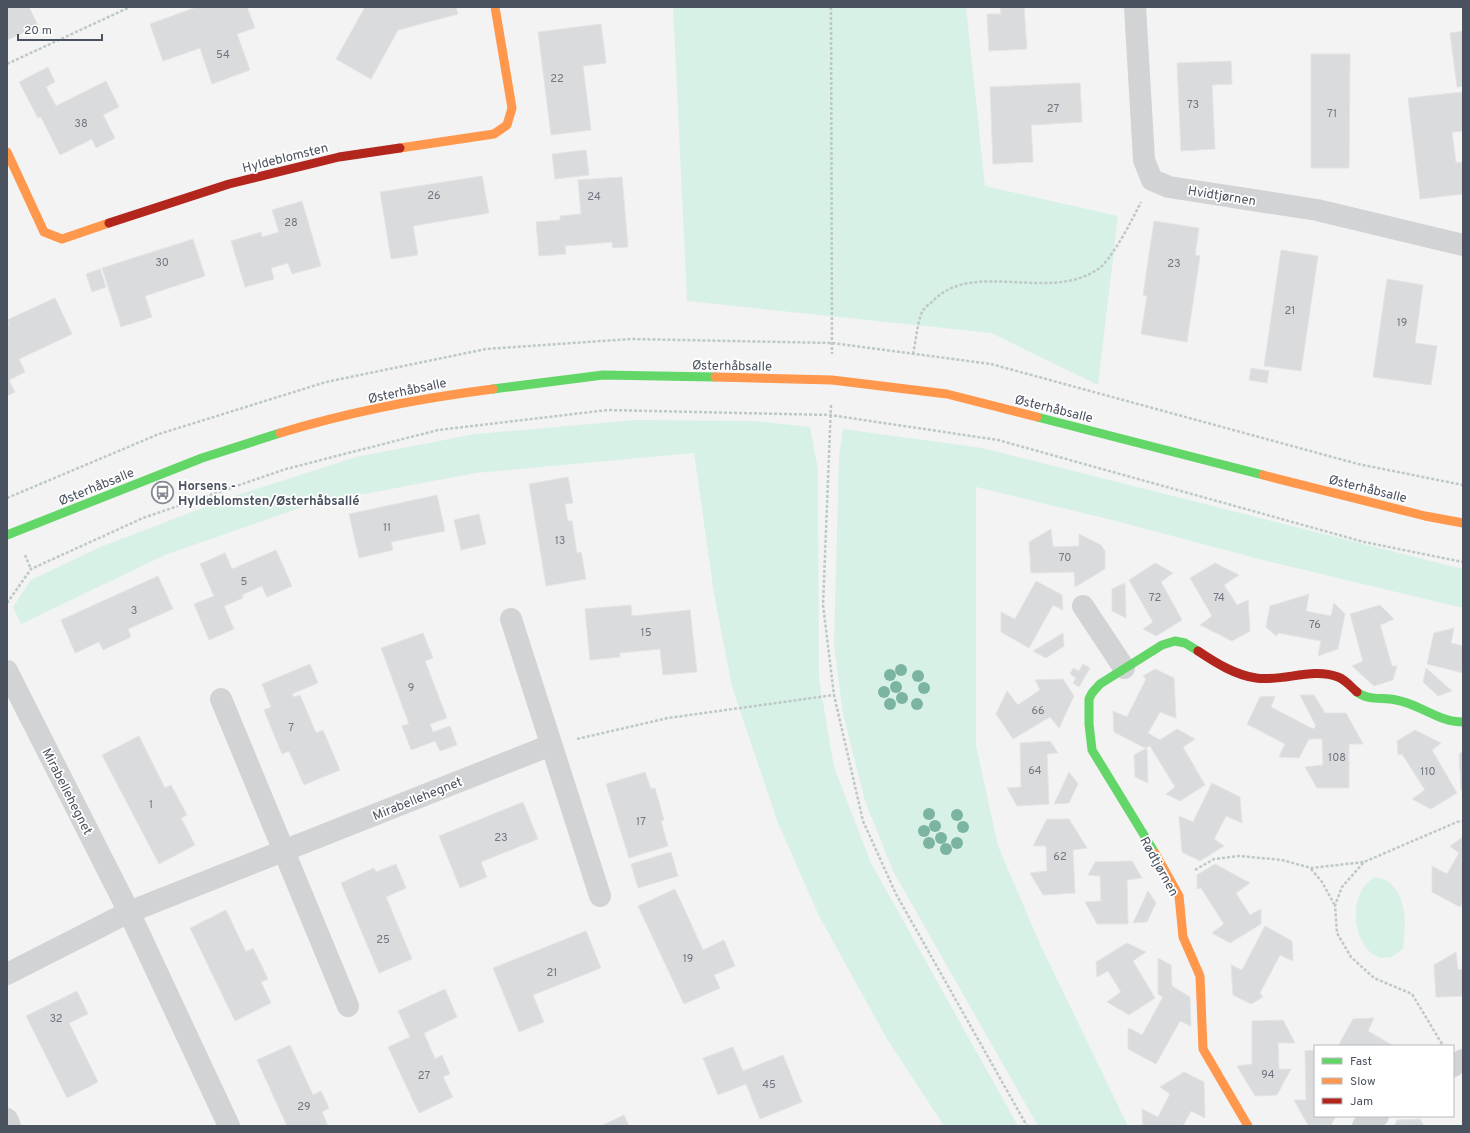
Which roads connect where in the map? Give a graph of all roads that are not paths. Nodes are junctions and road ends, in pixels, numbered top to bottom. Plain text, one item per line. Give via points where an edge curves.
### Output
1 (495, 7) edge
2 (1135, 7) edge
3 (7, 152) edge
4 (1463, 245) edge
5 (1463, 523) edge
6 (7, 535) edge
7 (1083, 606) dead end
8 (511, 619) dead end
9 (1124, 668) junction
10 (7, 671) edge
11 (221, 699) dead end
12 (1463, 722) edge
13 (551, 745) junction
14 (283, 851) junction
15 (600, 896) dead end
16 (129, 912) junction
17 (7, 974) edge
18 (348, 1006) dead end
19 (1463, 1060) edge
20 (1454, 1065) edge
21 (1376, 1117) edge
22 (7, 1119) edge
23 (10, 1126) edge
24 (229, 1126) edge
25 (1248, 1126) edge
26 (1363, 1126) edge

1 - 3 street, Hyldeblomsten via 512,108 507,125 494,134 339,157 229,184 62,239 44,232
2 - 4 street, Hvidtjørnen via 1144,160 1152,180 1169,186 1317,210
5 - 6 street, Østerhåbsalle via 1425,516 947,394 832,380 603,375 453,394 320,421 202,458
7 - 9 street
8 - 13 street
9 - 12 street, Rødtjørnen via 1162,645 1175,641 1185,643 1247,677 1338,677 1360,695 1370,699 1398,700 1446,720
9 - 25 street, Rødtjørnen via 1092,691 1089,699 1092,750 1179,896 1182,937 1200,976 1203,1049
10 - 16 street, Mirabellehegnet
11 - 14 street
13 - 14 street, Mirabellehegnet
13 - 15 street
14 - 16 street, Mirabellehegnet
14 - 18 street
16 - 17 street, Mirabellehegnet
16 - 24 street, Mirabellehegnet
19 - 20 street
21 - 26 street
22 - 23 street

